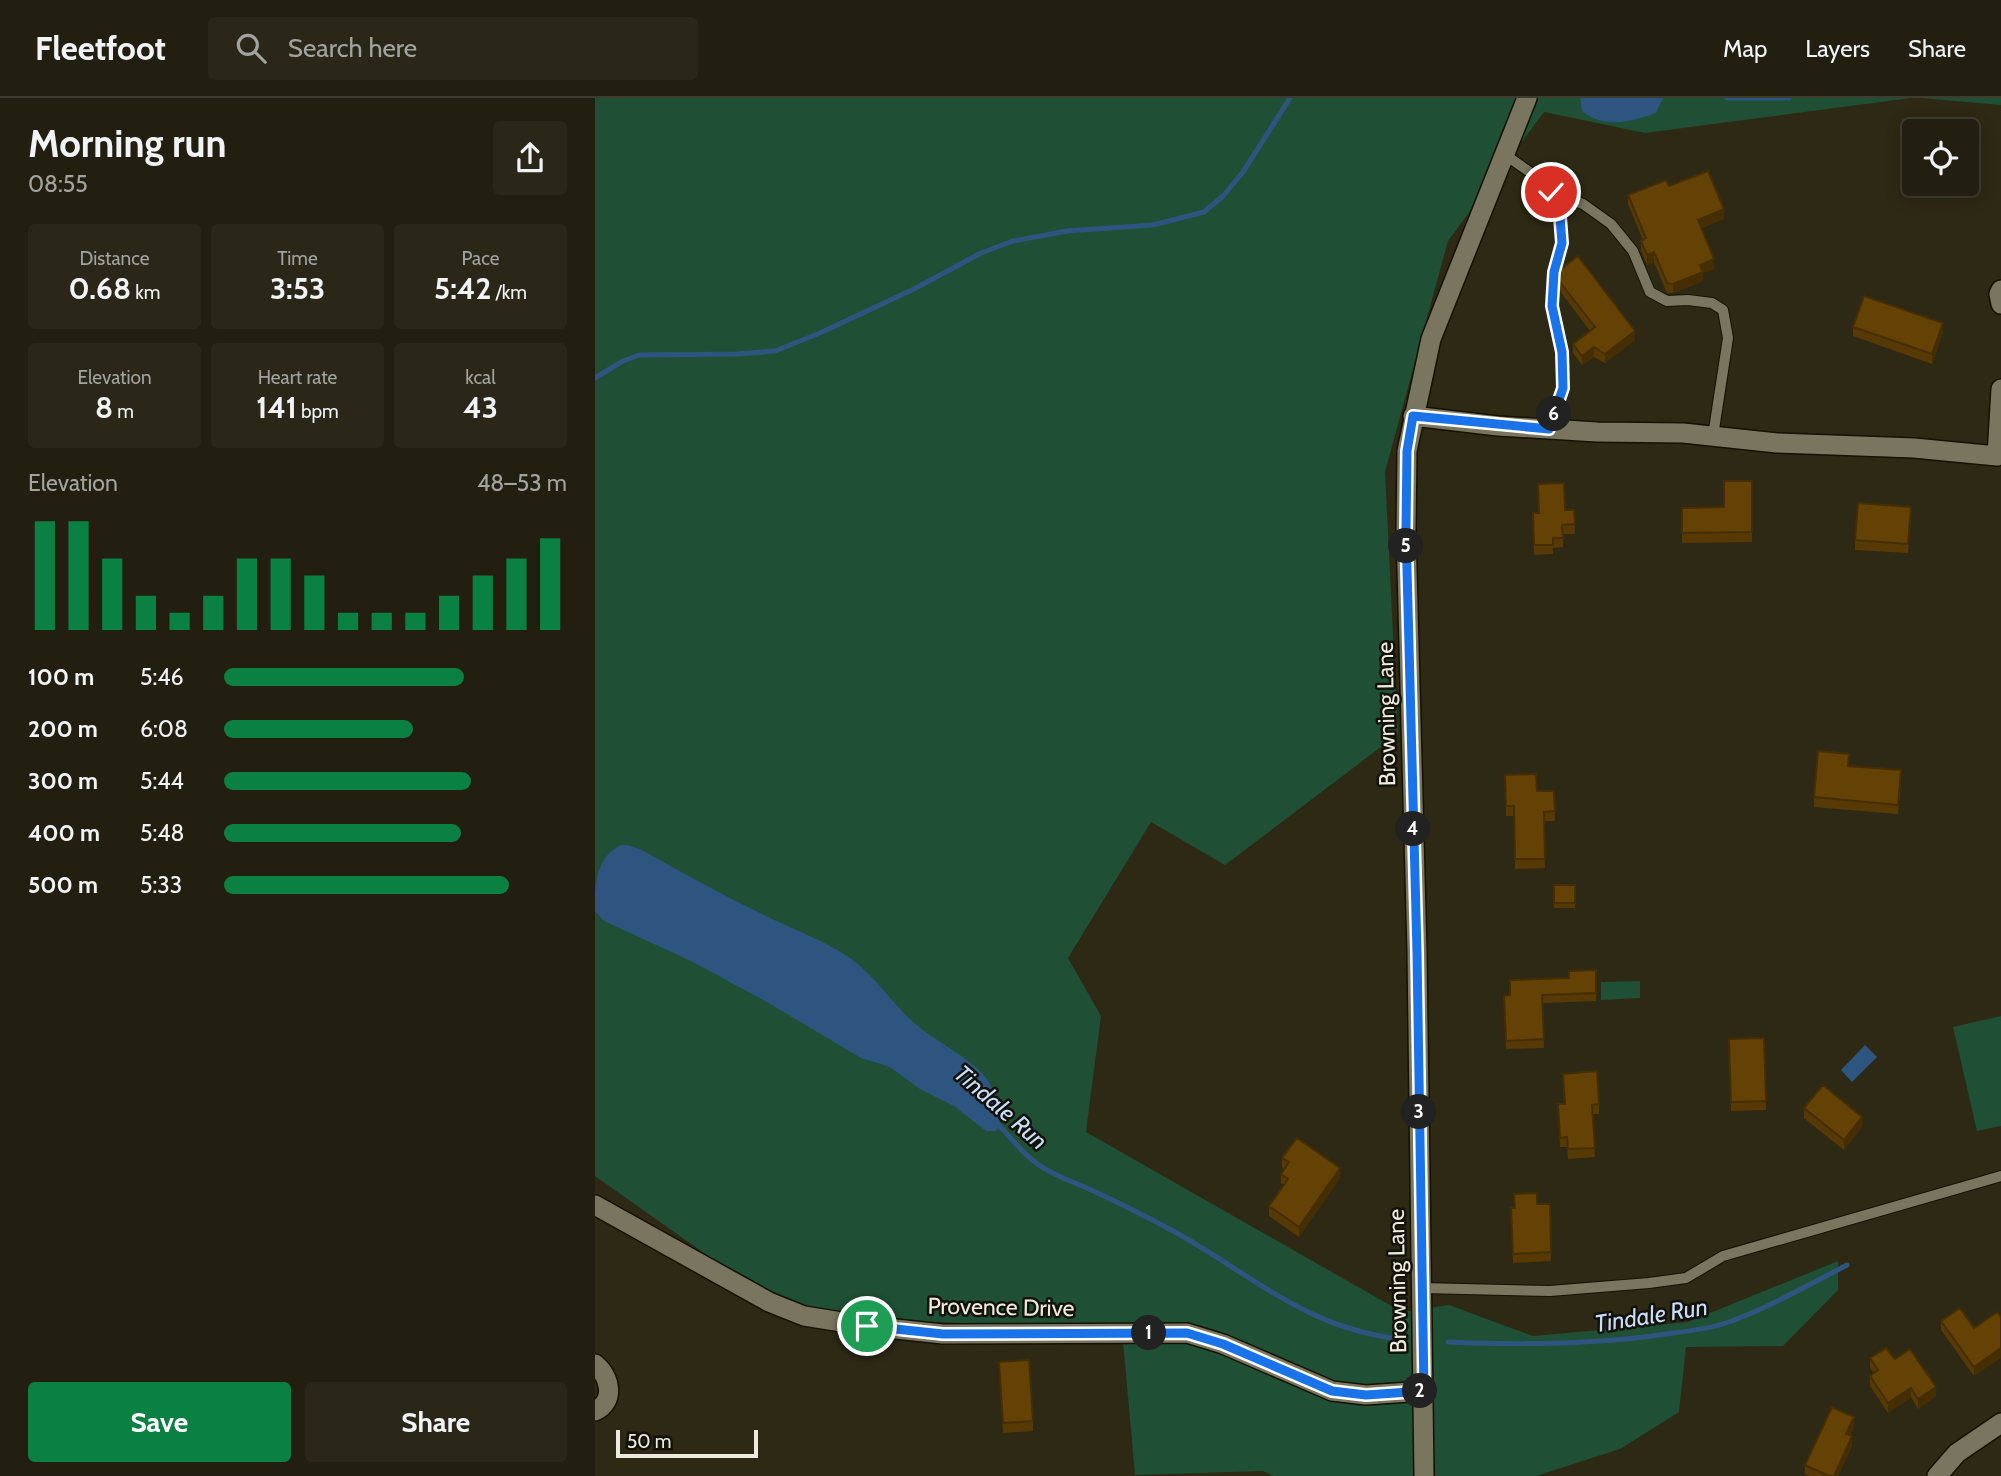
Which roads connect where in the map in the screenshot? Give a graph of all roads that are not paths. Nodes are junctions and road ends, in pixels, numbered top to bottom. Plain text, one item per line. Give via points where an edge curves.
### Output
1 (1527, 98) edge
2 (1504, 154) junction
3 (1551, 192) junction
4 (2001, 290) edge
5 (2001, 304) edge
6 (2001, 390) edge
7 (1413, 416) junction
8 (1549, 429) junction
9 (1713, 436) junction
10 (2001, 1176) edge
11 (595, 1205) edge
12 (1422, 1288) junction
13 (595, 1364) edge
14 (1424, 1391) junction
15 (595, 1412) edge
16 (2001, 1423) edge
17 (1424, 1476) edge
18 (1937, 1476) edge

1 - 2 street, Browning Lane
2 - 3 lane
2 - 7 street, Browning Lane via 1431,340
3 - 8 lane via 1560,217 1562,243 1552,306 1562,352 1563,388
3 - 9 lane via 1583,204 1611,224 1633,251 1650,292 1667,302 1712,303 1723,310 1728,338
4 - 5 street
6 - 9 street via 1997,456
7 - 8 street
7 - 12 street, Browning Lane via 1407,451 1406,530
8 - 9 street
10 - 12 lane via 1723,1256 1686,1278 1550,1291
11 - 14 street, Provence Drive via 769,1302 804,1316 943,1334 1187,1333 1332,1391 1366,1395
12 - 14 street, Browning Lane
13 - 15 street via 605,1372 609,1385 608,1398
14 - 17 street, Browning Lane
16 - 18 street via 1957,1453

